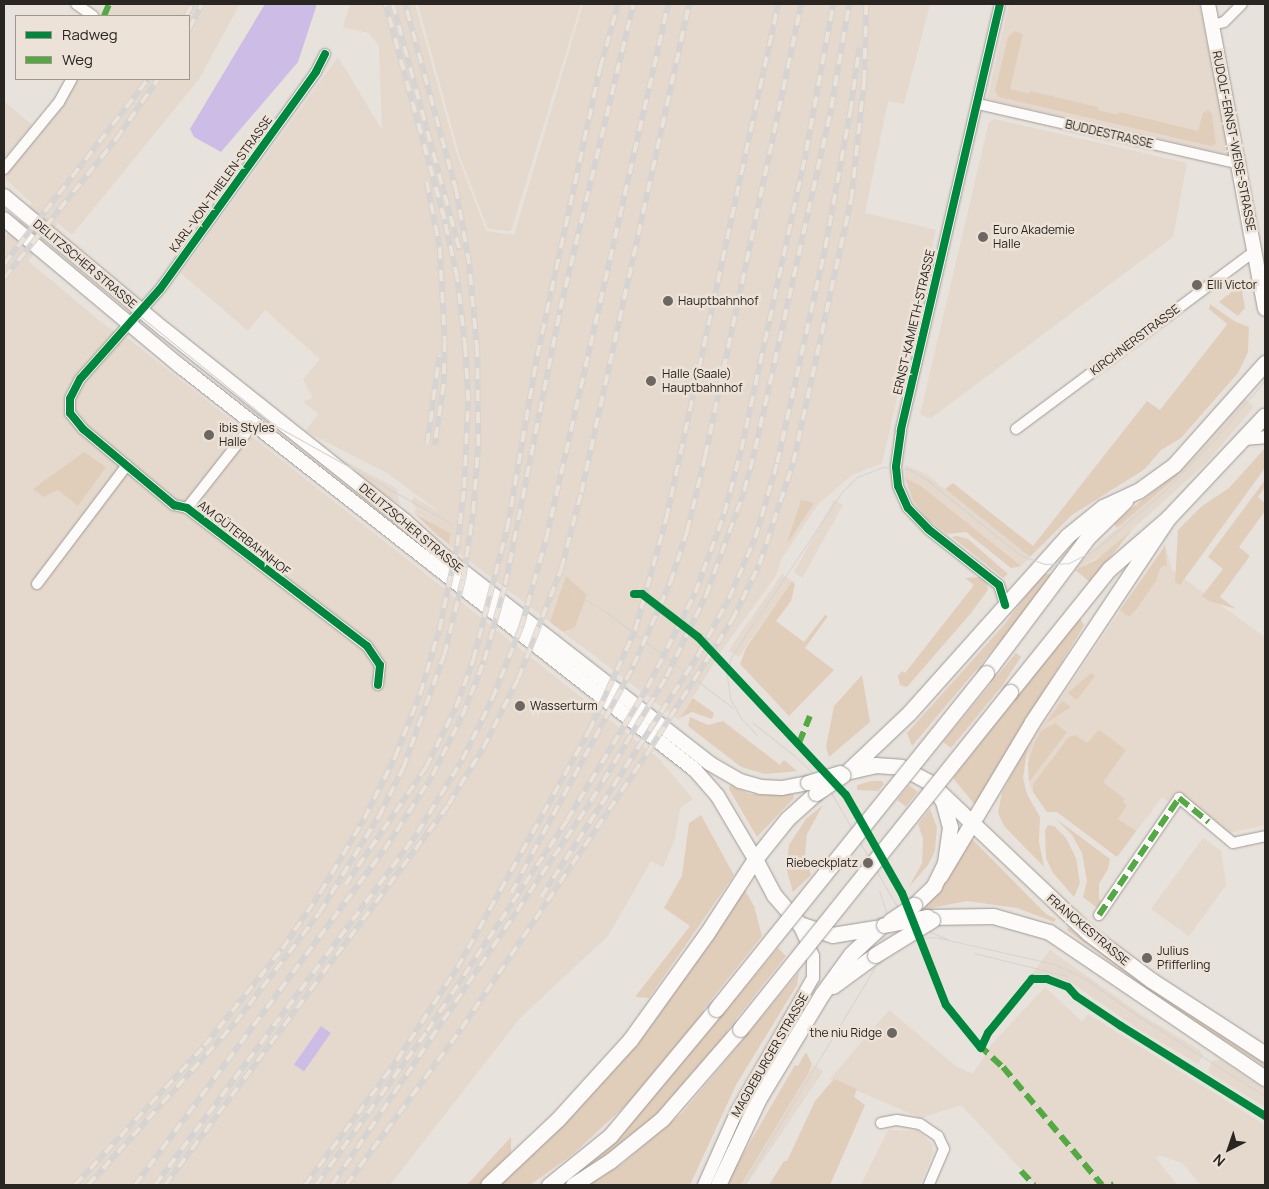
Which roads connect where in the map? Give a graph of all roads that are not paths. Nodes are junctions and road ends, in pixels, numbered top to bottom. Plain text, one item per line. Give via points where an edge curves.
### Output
1 (76, 4) edge
2 (1000, 4) edge
3 (1208, 4) edge
4 (1242, 4) edge
5 (92, 15) edge
6 (1212, 25) junction
7 (325, 54) dead end
8 (71, 80) edge
9 (978, 104) junction
10 (1240, 164) junction
11 (4, 169) edge
12 (4, 196) edge
13 (4, 219) edge
14 (1254, 251) junction
15 (1265, 309) edge
16 (140, 310) junction
17 (128, 323) junction
18 (1265, 363) edge
19 (1264, 414) edge
20 (254, 424) junction
21 (1016, 429) dead end
22 (1265, 437) edge
23 (1244, 439) junction
24 (127, 466) junction
25 (1138, 490) junction
26 (188, 508) junction
27 (1168, 518) junction
28 (37, 584) dead end
29 (1005, 604) junction
30 (378, 685) dead end
31 (844, 773) junction
32 (929, 782) junction
33 (812, 788) junction
34 (973, 824) junction
35 (1265, 836) edge
36 (754, 859) junction
37 (940, 876) junction
38 (1098, 915) dead end
39 (935, 917) junction
40 (799, 924) junction
41 (883, 925) junction
42 (822, 994) junction
43 (1265, 1054) edge
44 (1265, 1078) edge
45 (881, 1123) dead end
46 (488, 1185) edge
47 (549, 1185) edge
48 (573, 1185) edge
49 (704, 1185) edge
50 (718, 1185) edge
51 (929, 1185) edge

1 - 5 street
2 - 9 street, ERNST-KAMIETH-STRASSE
3 - 6 main road, RUDOLF-ERNST-WEISE-STRASSE
4 - 6 street via 1224,22
6 - 10 main road, RUDOLF-ERNST-WEISE-STRASSE
7 - 16 street, KARL-VON-THIELEN-STRASSE via 316,72 160,289
8 - 11 street via 59,102
9 - 10 street, BUDDESTRASSE
9 - 29 street, ERNST-KAMIETH-STRASSE via 896,456 896,473 902,496 928,529 999,585
10 - 14 main road, RUDOLF-ERNST-WEISE-STRASSE
12 - 16 main road, DELITZSCHER STRASSE
13 - 17 main road, DELITZSCHER STRASSE
14 - 15 main road, RUDOLF-ERNST-WEISE-STRASSE
14 - 21 street, KIRCHNERSTRASSE
16 - 17 street, KARL-VON-THIELEN-STRASSE
16 - 33 main road, DELITZSCHER STRASSE via 406,522 446,558 709,763 740,781 761,787
17 - 20 main road, DELITZSCHER STRASSE
17 - 24 street, AM GÜTERBAHNHOF via 80,379 70,406 70,413 83,430
18 - 25 main road via 1179,460
19 - 23 main road
20 - 26 street, AM GÜTERBAHNHOF
20 - 36 main road, DELITZSCHER STRASSE via 695,770 717,795
22 - 23 street
23 - 27 main road
24 - 26 street, AM GÜTERBAHNHOF via 174,505
24 - 28 street
25 - 29 main road via 1103,506 1087,518
25 - 47 main road, bridge via 1088,537 986,673 716,1010 610,1136
26 - 30 street, AM GÜTERBAHNHOF via 367,646 380,666
27 - 34 main road via 1032,722
27 - 48 main road, bridge via 1108,569 740,1029 662,1119 610,1161
29 - 31 main road via 908,713
31 - 32 main road via 890,765 910,770
31 - 33 main road, bridge
32 - 34 main road, FRANCKESTRASSE
32 - 37 main road via 943,801 950,827 948,851
33 - 36 main road
34 - 37 main road
34 - 43 main road, FRANCKESTRASSE via 1088,933 1151,980
35 - 38 street via 1233,843 1179,798
36 - 40 main road via 774,895
36 - 46 main road via 707,933 630,1040 558,1119
37 - 41 main road, bridge via 914,905
39 - 41 main road, FRANCKESTRASSE, bridge
39 - 42 main road, bridge
39 - 44 main road, FRANCKESTRASSE via 993,916 1049,932
40 - 41 main road via 832,934 858,933
40 - 49 street, MAGDEBURGER STRASSE via 813,956 813,978 737,1111
41 - 42 main road, MAGDEBURGER STRASSE via 851,954
42 - 50 main road, MAGDEBURGER STRASSE via 758,1100
45 - 51 street via 897,1120 920,1124 938,1136 944,1149

